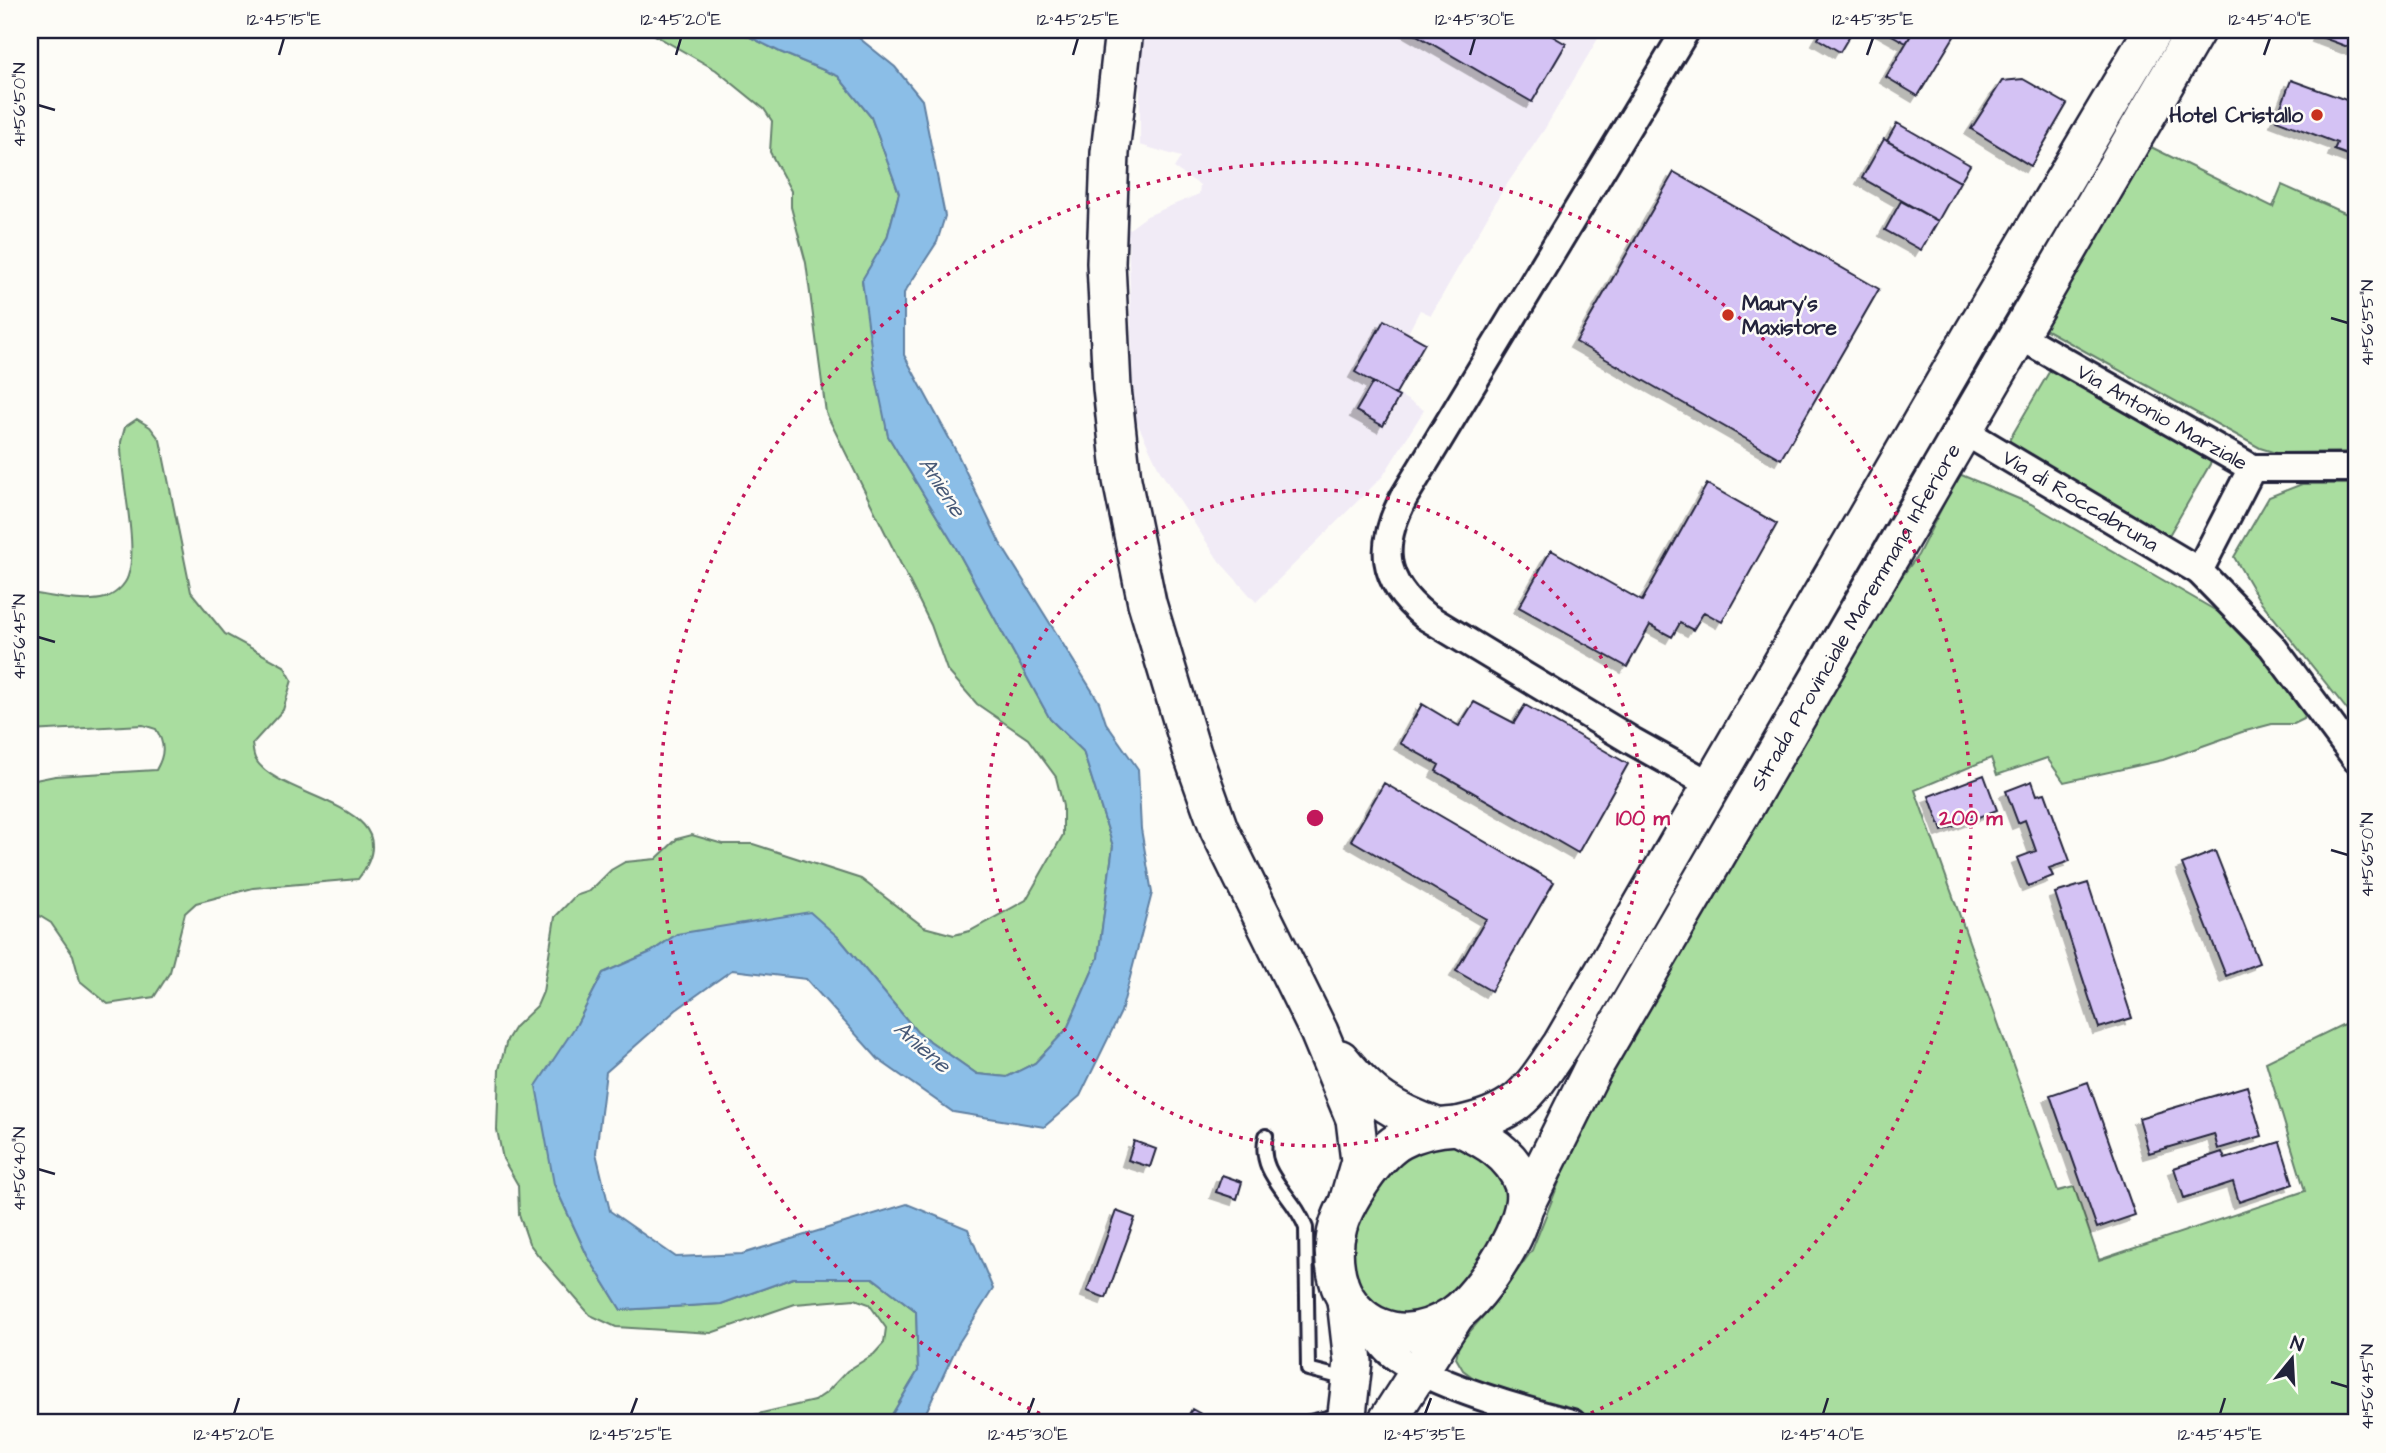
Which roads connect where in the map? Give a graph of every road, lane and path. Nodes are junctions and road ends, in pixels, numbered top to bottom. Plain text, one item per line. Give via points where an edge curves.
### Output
1 (1125, 30) edge
2 (1686, 30) edge
3 (2153, 30) edge
4 (2196, 30) edge
5 (2018, 335) junction
6 (1962, 430) junction
7 (2252, 468) junction
8 (2356, 468) edge
9 (2199, 571) junction
10 (2356, 759) edge
11 (1711, 785) junction
12 (1319, 1032) junction
13 (1447, 1127) junction
14 (1266, 1136) dead end
15 (1349, 1199) junction
16 (1524, 1207) junction
17 (1358, 1312) junction
18 (1456, 1314) junction
19 (1421, 1372) junction
20 (1348, 1405) edge
21 (1306, 1423) edge
22 (1386, 1423) edge
23 (1572, 1423) edge

1 - 12 main road via 1107,207 1112,388 1122,480 1147,603 1192,753 1220,829
2 - 11 street via 1404,497 1390,528 1387,553 1398,587 1425,615
3 - 11 main road, Strada Provinciale Maremmana Inferiore
4 - 5 main road, Strada Provinciale Maremmana Inferiore
5 - 6 main road, Strada Provinciale Maremmana Inferiore
5 - 7 street, Via Antonio Marziale
6 - 9 street, Via di Roccabruna
6 - 16 main road, Strada Provinciale Maremmana Inferiore via 1593,1068
7 - 8 street, Via Antonio Marziale
7 - 9 street
9 - 10 street, Via di Roccabruna via 2272,646
11 - 13 main road, Strada Provinciale Maremmana Inferiore via 1536,1082 1497,1117
12 - 13 main road via 1378,1101 1412,1118
12 - 15 main road via 1358,1129 1360,1161
13 - 15 main road via 1398,1141 1372,1166
13 - 16 main road via 1506,1156 1523,1183
14 - 20 lane via 1263,1155 1269,1173 1306,1228 1308,1369
15 - 17 main road via 1336,1225 1333,1248 1337,1274
16 - 18 main road via 1496,1266
17 - 18 main road via 1405,1333 1422,1331
17 - 19 street via 1393,1355
17 - 20 main road via 1352,1333
18 - 19 main road
19 - 22 main road
19 - 23 street
20 - 21 lane

